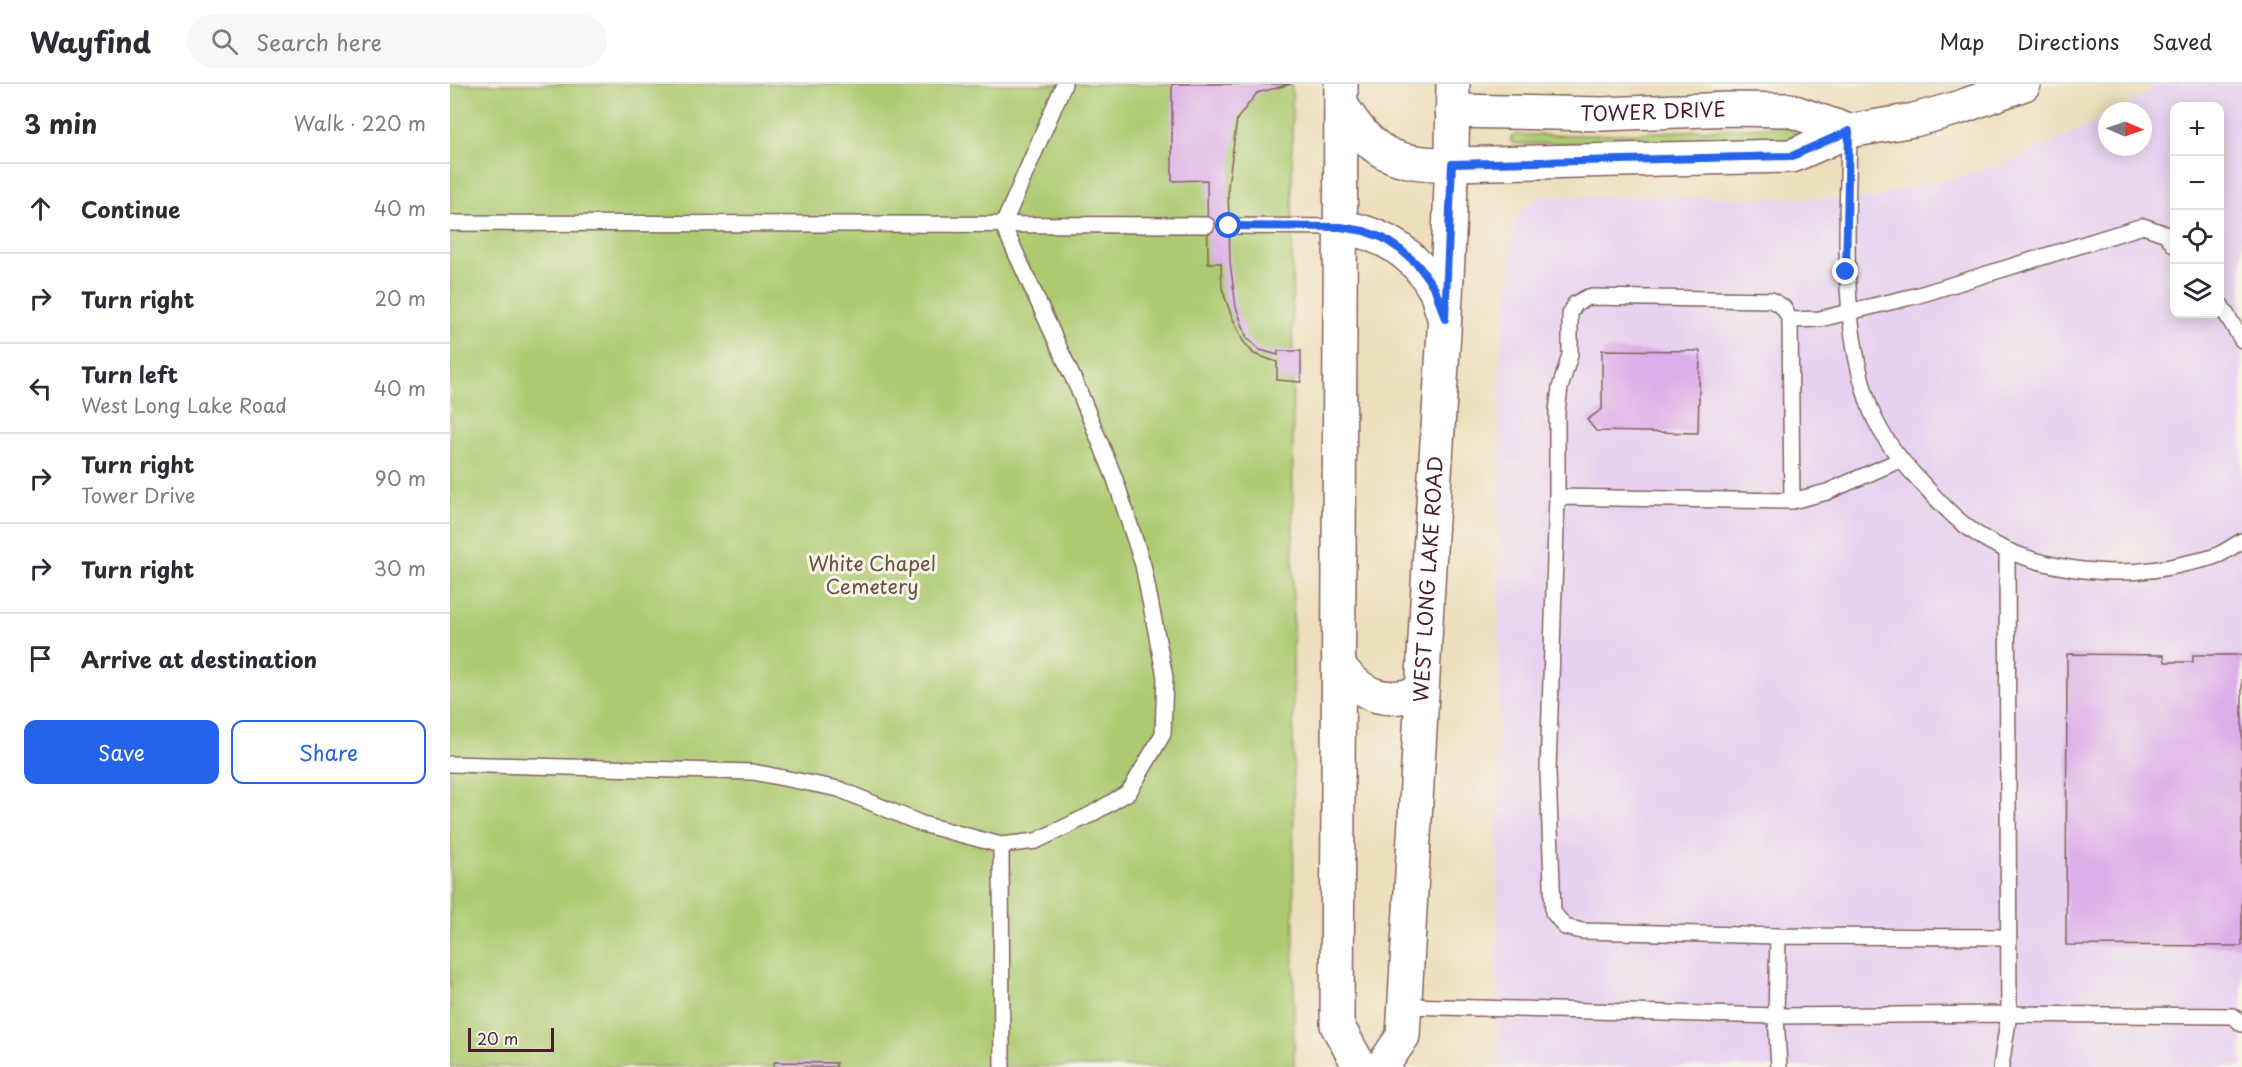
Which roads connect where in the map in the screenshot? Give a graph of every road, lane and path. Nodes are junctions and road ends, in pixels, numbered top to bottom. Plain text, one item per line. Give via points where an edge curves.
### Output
1 (1064, 84) edge
2 (2024, 84) edge
3 (1341, 94) edge
4 (1453, 97) edge
5 (1849, 131) junction
6 (1452, 164) junction
7 (450, 223) edge
8 (1003, 225) junction
9 (1207, 225) dead end
10 (1229, 226) dead end
11 (1341, 227) junction
12 (2170, 239) edge
13 (1850, 310) junction
14 (2224, 311) edge
15 (1445, 319) junction
16 (1790, 320) junction
17 (2242, 340) edge
18 (1900, 460) junction
19 (1557, 497) junction
20 (1792, 501) junction
21 (2242, 541) edge
22 (2007, 550) junction
23 (1339, 666) junction
24 (1422, 693) junction
25 (450, 764) edge
26 (1001, 845) junction
27 (1778, 936) junction
28 (2009, 937) junction
29 (1405, 1006) junction
30 (2009, 1014) junction
31 (1776, 1016) junction
32 (2242, 1024) edge
33 (1002, 1067) edge
34 (1360, 1067) edge
35 (1383, 1067) edge
36 (1779, 1067) edge
37 (2001, 1067) edge

1 - 8 lane
2 - 5 main road, TOWER DRIVE via 1914,120
3 - 6 main road, TOWER DRIVE via 1365,139 1383,152 1417,164
3 - 11 main road
4 - 5 main road, TOWER DRIVE via 1602,114 1789,110
4 - 6 main road, WEST LONG LAKE ROAD
5 - 6 main road, TOWER DRIVE via 1792,156
5 - 13 lane via 1846,272
6 - 15 main road, WEST LONG LAKE ROAD
7 - 8 lane
8 - 9 lane
8 - 26 lane via 1115,479 1143,565 1165,677 1163,734 1129,792 1036,841
10 - 11 lane
11 - 15 main road via 1383,238 1418,265 1435,289
11 - 23 main road
12 - 13 lane via 2143,226 1919,295
13 - 16 lane via 1820,319
13 - 18 lane via 1853,346 1868,404
14 - 17 lane
15 - 24 main road, WEST LONG LAKE ROAD
16 - 19 lane via 1783,307 1771,300 1588,297 1575,304 1570,314 1570,355 1557,411
16 - 20 lane
18 - 20 lane via 1827,492
18 - 22 lane via 1963,524
19 - 20 lane
19 - 27 lane via 1548,771 1553,912 1565,927 1582,931
21 - 22 lane via 2217,556 2144,572 2058,567
22 - 28 lane
23 - 24 main road via 1366,692 1384,698
23 - 34 main road via 1337,1025
24 - 29 main road, WEST LONG LAKE ROAD
25 - 26 lane via 753,772 839,789 922,824
26 - 33 lane
27 - 28 lane
27 - 31 lane
28 - 30 lane
29 - 31 lane
29 - 35 main road, WEST LONG LAKE ROAD via 1403,1036
30 - 31 lane
30 - 32 lane via 2233,1016
30 - 37 lane
31 - 36 lane

